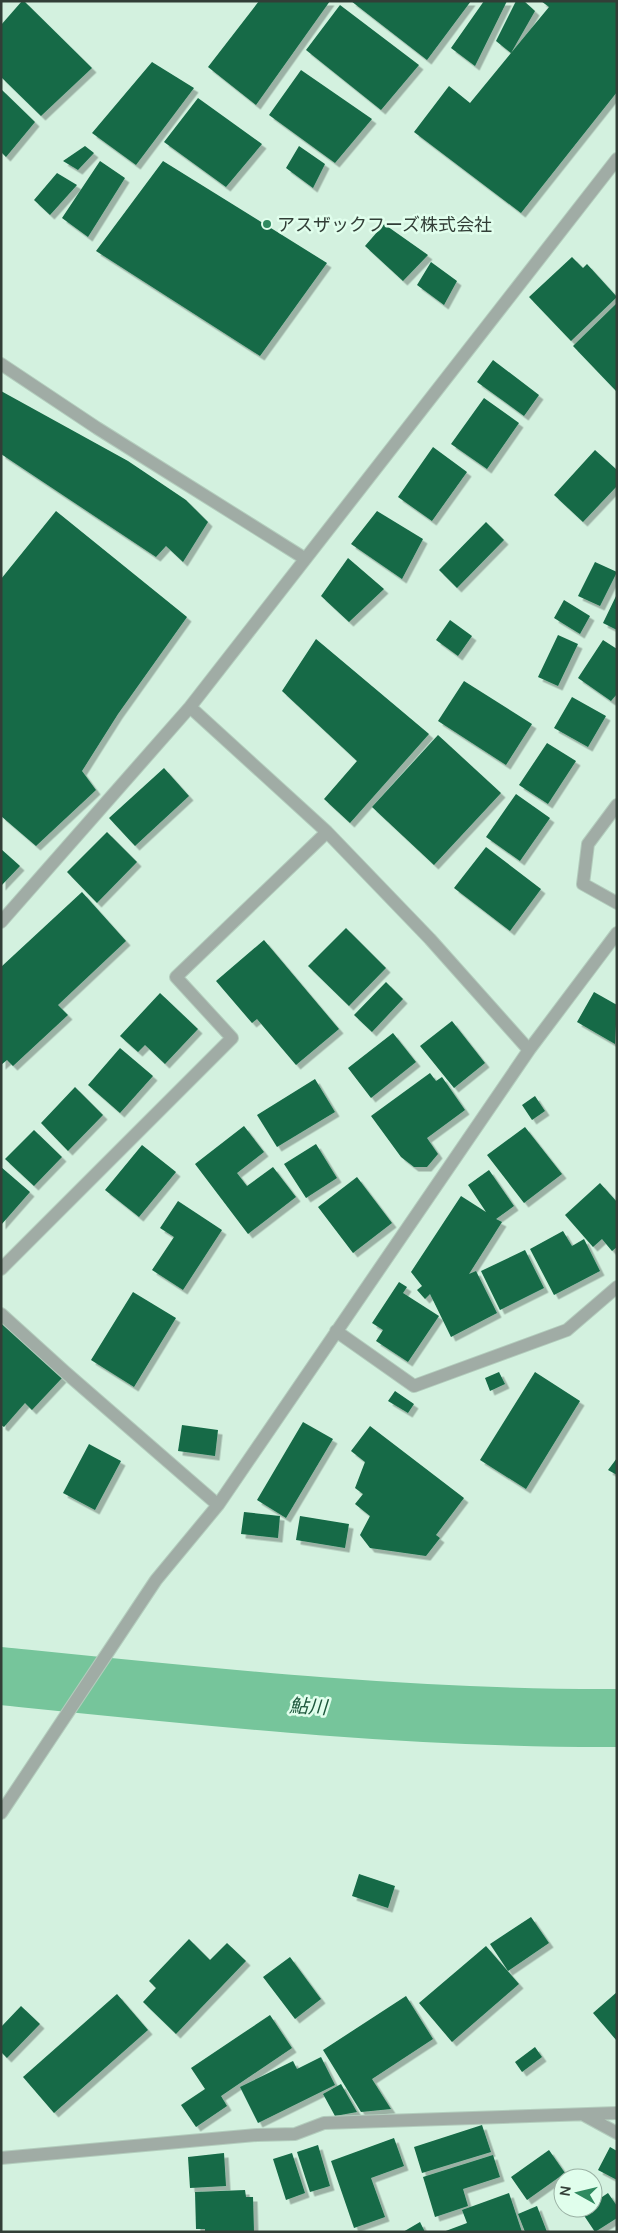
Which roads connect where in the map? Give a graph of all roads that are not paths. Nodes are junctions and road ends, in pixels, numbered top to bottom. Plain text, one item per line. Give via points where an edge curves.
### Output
1 (617, 159) edge
2 (1, 364) edge
3 (304, 558) junction
4 (190, 707) junction
5 (617, 805) edge
6 (327, 832) junction
7 (617, 903) edge
8 (1, 922) edge
9 (617, 933) edge
10 (529, 1050) junction
11 (1, 1269) edge
12 (617, 1287) edge
13 (1, 1314) edge
14 (336, 1331) junction
15 (218, 1505) junction
16 (1, 1812) edge
17 (617, 2113) edge
18 (584, 2115) junction
19 (617, 2133) edge
20 (1, 2158) edge

1 - 3 street
2 - 3 street
3 - 4 street
4 - 6 street
4 - 8 street
5 - 7 street via 588,844 583,884
6 - 10 street via 430,939
6 - 11 street via 176,977 232,1038
9 - 10 street
10 - 14 street
12 - 14 street via 567,1330 414,1386
13 - 15 street
14 - 15 street
15 - 16 street via 156,1580
17 - 18 street
18 - 19 street
18 - 20 street via 324,2123 295,2134

